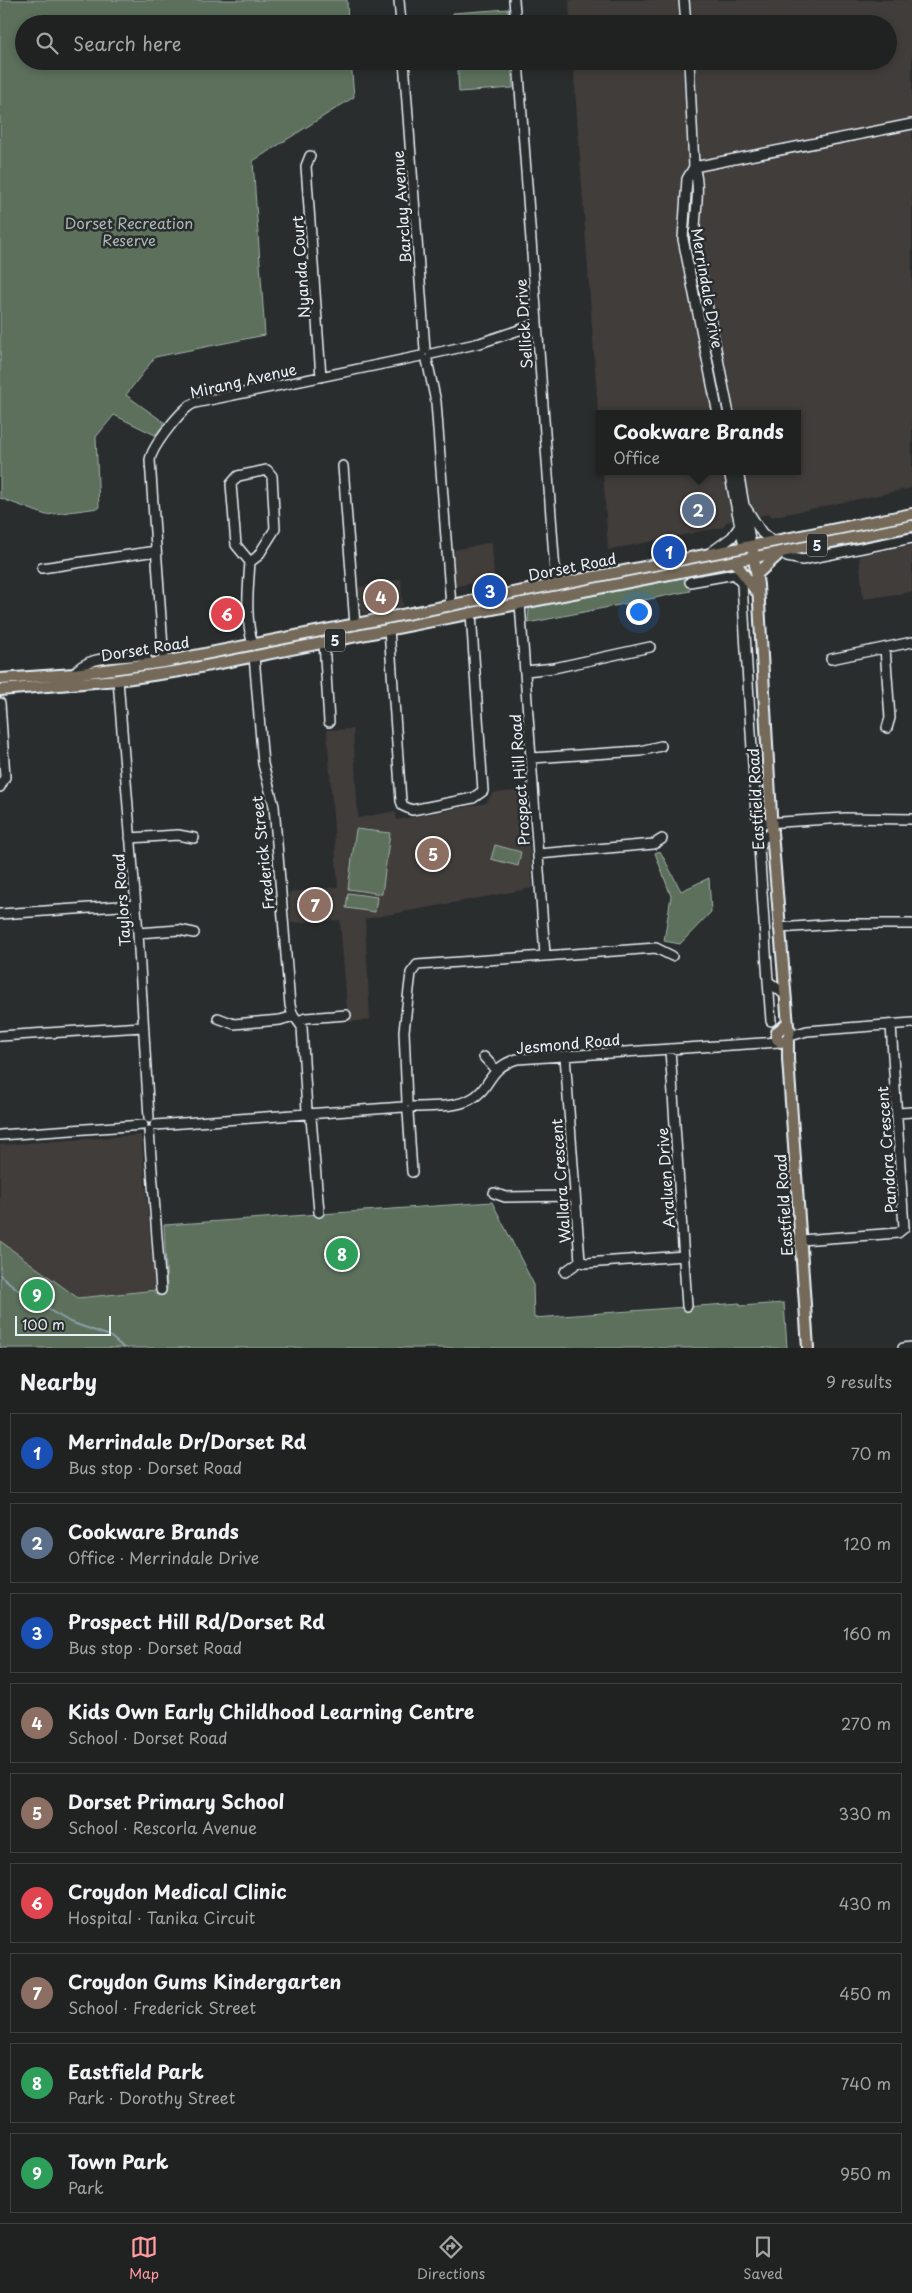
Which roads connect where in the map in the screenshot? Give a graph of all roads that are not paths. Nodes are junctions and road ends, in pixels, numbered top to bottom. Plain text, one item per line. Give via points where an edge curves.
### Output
1 (399, 0) edge
2 (514, 0) edge
3 (684, 0) edge
4 (400, 15) edge
5 (515, 15) edge
6 (685, 15) edge
7 (405, 70) edge
8 (519, 70) edge
9 (689, 70) edge
10 (912, 124) edge
11 (310, 156) dead end
12 (694, 167) junction
13 (537, 324) junction
14 (715, 339) junction
15 (703, 342) junction
16 (426, 355) junction
17 (321, 377) junction
18 (717, 410) edge
19 (729, 410) edge
20 (343, 466) dead end
21 (730, 475) edge
22 (739, 475) edge
23 (743, 503) junction
24 (912, 514) edge
25 (912, 526) edge
26 (739, 527) junction
27 (912, 538) edge
28 (772, 541) junction
29 (748, 546) junction
30 (156, 551) junction
31 (783, 551) junction
32 (710, 554) junction
33 (751, 558) junction
34 (250, 562) junction
35 (735, 562) junction
36 (42, 568) dead end
37 (757, 574) junction
38 (690, 582) dead end
39 (556, 585) junction
40 (755, 590) junction
41 (558, 596) junction
42 (520, 603) junction
43 (759, 605) junction
44 (451, 606) junction
45 (471, 613) junction
46 (745, 617) junction
47 (387, 618) junction
48 (355, 624) junction
49 (389, 629) junction
50 (324, 642) junction
51 (912, 642) edge
52 (253, 645) junction
53 (650, 647) dead end
54 (885, 648) junction
55 (254, 656) junction
56 (831, 659) dead end
57 (164, 662) junction
58 (150, 664) junction
59 (116, 669) junction
60 (526, 671) junction
61 (74, 674) junction
62 (0, 679) edge
63 (118, 680) junction
64 (0, 690) edge
65 (0, 703) edge
66 (329, 722) dead end
67 (887, 728) dead end
68 (661, 746) dead end
69 (532, 758) junction
70 (0, 787) edge
71 (912, 819) edge
72 (772, 828) junction
73 (130, 838) junction
74 (194, 838) dead end
75 (662, 839) dead end
76 (538, 854) junction
77 (135, 905) junction
78 (0, 914) edge
79 (912, 924) edge
80 (779, 928) junction
81 (138, 933) junction
82 (194, 933) dead end
83 (545, 955) junction
84 (672, 956) dead end
85 (768, 981) junction
86 (784, 995) junction
87 (346, 1015) dead end
88 (218, 1018) dead end
89 (296, 1018) junction
90 (771, 1021) dead end
91 (912, 1023) edge
92 (891, 1025) junction
93 (142, 1027) junction
94 (784, 1034) junction
95 (0, 1036) edge
96 (670, 1049) junction
97 (565, 1056) junction
98 (484, 1057) dead end
99 (496, 1070) junction
100 (408, 1107) junction
101 (912, 1112) edge
102 (898, 1113) junction
103 (309, 1114) junction
104 (149, 1125) junction
105 (0, 1135) edge
106 (412, 1172) dead end
107 (494, 1192) dead end
108 (574, 1196) junction
109 (319, 1212) dead end
110 (908, 1230) edge
111 (801, 1240) junction
112 (684, 1256) junction
113 (580, 1260) junction
114 (565, 1272) dead end
115 (161, 1290) dead end
116 (687, 1306) dead end
117 (912, 1347) edge
118 (808, 1348) edge
119 (903, 1348) edge

1 - 4 street
2 - 5 street
3 - 6 street
7 - 16 street, Barclay Avenue
8 - 13 street, Sellick Drive
9 - 12 street, Merrindale Drive
10 - 12 street
11 - 17 street, Nyanda Court via 306,166
12 - 14 street, Merrindale Drive via 698,180 694,226 696,251
12 - 15 street, Merrindale Drive via 687,179 683,239
13 - 16 street, Mirang Avenue via 480,343
13 - 39 street, Sellick Drive
14 - 15 street
14 - 19 street, Merrindale Drive
15 - 18 street, Merrindale Drive
16 - 17 street, Mirang Avenue
16 - 44 street, Barclay Avenue via 436,402
17 - 30 street, Mirang Avenue via 195,402 183,410 150,456
20 - 48 street
21 - 26 street
22 - 23 street
23 - 28 street via 762,533
23 - 29 street
24 - 28 main road, Dorset Road / 5
25 - 31 main road, Dorset Road / 5
26 - 29 street
26 - 32 street via 732,537
27 - 31 street via 802,560 787,557
28 - 29 main road, Dorset Road / 5
29 - 32 main road, Dorset Road / 5
29 - 33 main road, Eastfield Road
30 - 36 street
30 - 57 street, Mirang Avenue
31 - 33 main road, Dorset Road / 5
31 - 37 main road
32 - 39 main road, Dorset Road / 5
33 - 35 main road, Dorset Road / 5
33 - 37 main road, Eastfield Road
33 - 40 main road, Eastfield Road
34 - 34 street via 236,544 231,484 238,476 267,470 272,476 275,529 258,556
34 - 52 street via 248,629
35 - 40 main road
35 - 41 main road, Dorset Road / 5
37 - 43 main road, Eastfield Road
38 - 46 street via 730,574 739,577
39 - 41 main road
39 - 44 main road, Dorset Road / 5
40 - 43 main road, Eastfield Road
41 - 42 main road, Dorset Road / 5
42 - 45 main road, Dorset Road / 5
42 - 60 street, Prospect Hill Road
43 - 46 street
43 - 72 main road, Eastfield Road
44 - 47 main road, Dorset Road / 5
45 - 49 main road, Dorset Road / 5
45 - 49 street via 483,787 477,797 412,810 404,806 400,794
46 - 72 street via 756,814 761,822
47 - 48 main road, Dorset Road / 5
47 - 49 main road
48 - 52 main road, Dorset Road / 5
49 - 50 main road, Dorset Road / 5
50 - 55 main road, Dorset Road / 5
50 - 66 street
51 - 54 street
52 - 55 main road
52 - 57 main road, Dorset Road / 5
53 - 60 street
54 - 56 street
54 - 67 street via 890,718
55 - 63 main road, Dorset Road / 5
55 - 89 street, Frederick Street via 263,764 274,806 290,1005
57 - 58 main road, Dorset Road / 5
58 - 59 main road, Dorset Road / 5
58 - 61 street via 140,656 83,663
59 - 61 main road, Dorset Road / 5
59 - 63 main road
60 - 69 street, Prospect Hill Road
61 - 62 main road, Dorset Road / 5
63 - 64 main road, Dorset Road / 5
63 - 73 street, Taylors Road
65 - 70 street via 5,777
68 - 69 street via 640,751
69 - 76 street, Prospect Hill Road
71 - 72 street via 845,818
72 - 80 main road, Eastfield Road
72 - 85 street via 758,847
73 - 74 street via 178,835
73 - 77 street, Taylors Road
75 - 76 street via 654,844
76 - 83 street, Prospect Hill Road
77 - 78 street
77 - 81 street, Taylors Road
79 - 80 street
80 - 86 main road, Eastfield Road
81 - 82 street via 178,930
81 - 93 street, Taylors Road
83 - 84 street via 656,948
83 - 100 street via 419,964 414,967 404,1031
85 - 86 street
85 - 90 street
86 - 94 main road, Eastfield Road
87 - 89 street
88 - 89 street via 234,1024
89 - 103 street, Frederick Street via 302,1027
91 - 92 street, Jesmond Road
92 - 94 street, Jesmond Road
92 - 102 street, Pandora Crescent
93 - 95 street
93 - 104 street, Taylors Road
94 - 96 street, Jesmond Road via 742,1044
94 - 111 main road, Eastfield Road
96 - 97 street, Jesmond Road
96 - 112 street, Araluen Drive
97 - 99 street, Jesmond Road via 517,1059
97 - 108 street, Wallara Crescent
98 - 99 street
99 - 100 street, Jesmond Road via 479,1094 467,1102
100 - 103 street, Jesmond Road
100 - 106 street
101 - 102 street
102 - 110 street, Pandora Crescent
103 - 104 street, Jesmond Road
103 - 109 street, Frederick Street
104 - 105 street, Jesmond Road
104 - 115 street, Taylors Road
107 - 108 street via 505,1197
108 - 113 street, Wallara Crescent
110 - 111 street, Pandora Crescent
111 - 118 main road, Eastfield Road
112 - 113 street, Wallara Crescent via 586,1263
112 - 116 street, Araluen Drive
113 - 114 street
117 - 119 street

